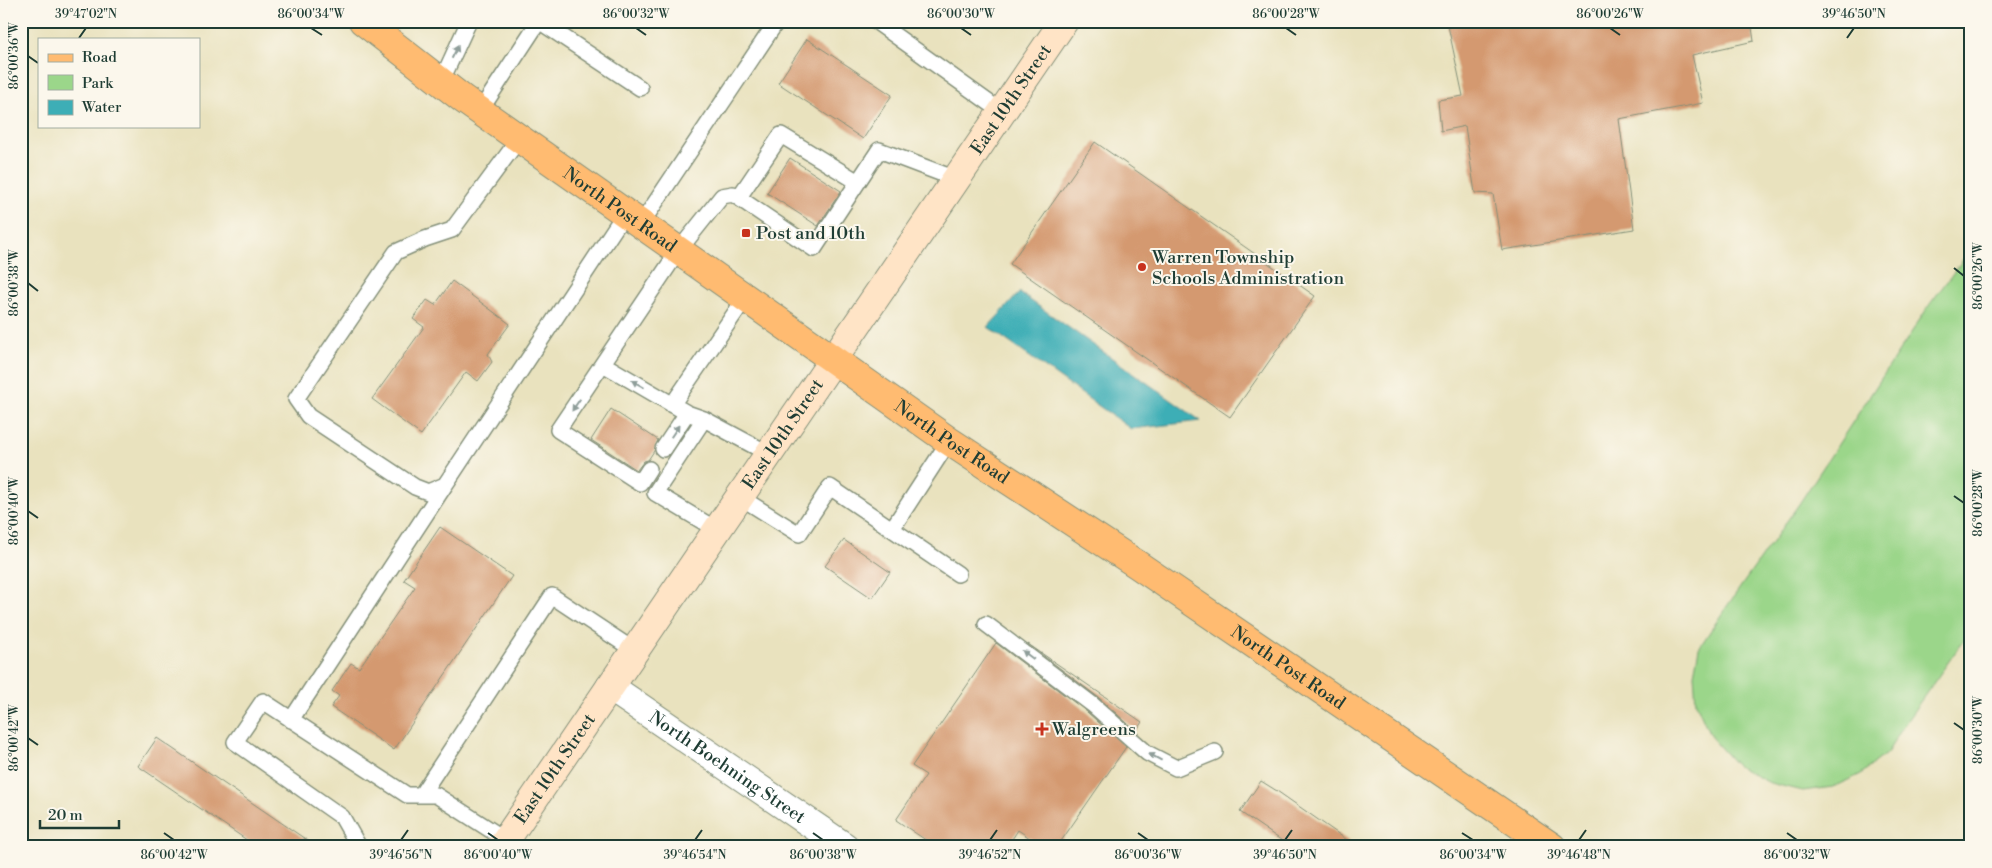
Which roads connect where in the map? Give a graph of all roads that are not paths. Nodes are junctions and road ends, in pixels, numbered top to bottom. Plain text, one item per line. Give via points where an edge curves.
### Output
1 (469, 21) edge
2 (539, 21) edge
3 (777, 21) edge
4 (875, 21) edge
5 (1064, 21) edge
6 (367, 23) edge
7 (441, 82) junction
8 (640, 88) dead end
9 (480, 111) junction
10 (1002, 112) junction
11 (519, 138) junction
12 (956, 179) junction
13 (858, 182) junction
14 (738, 197) junction
15 (633, 218) junction
16 (679, 250) junction
17 (746, 298) junction
18 (834, 359) junction
19 (603, 364) junction
20 (672, 404) junction
21 (687, 413) junction
22 (704, 419) junction
23 (949, 441) junction
24 (663, 448) dead end
25 (769, 454) junction
26 (649, 469) dead end
27 (640, 483) junction
28 (445, 485) junction
29 (655, 493) junction
30 (740, 496) junction
31 (892, 529) junction
32 (718, 530) junction
33 (958, 574) dead end
34 (986, 624) dead end
35 (635, 651) junction
36 (610, 687) junction
37 (291, 720) junction
38 (1215, 752) dead end
39 (421, 795) junction
40 (504, 844) edge
41 (359, 847) edge
42 (845, 847) edge
43 (1552, 847) edge

7 -> 1 lane
2 - 8 lane
2 - 9 lane
3 - 15 lane
4 - 10 lane
5 - 10 main road, East 10th Street
6 - 7 main road, North Post Road
7 - 9 main road, North Post Road
9 - 11 main road, North Post Road
10 - 12 main road, East 10th Street
11 - 15 main road, North Post Road
11 - 28 lane via 452,230 396,252 296,399 308,416 416,487 428,492
12 - 13 lane via 879,150
12 - 18 main road, East 10th Street
13 - 14 lane via 780,135
13 - 14 lane via 814,249
14 - 16 lane via 733,194 722,196
15 - 16 main road, North Post Road
15 - 28 lane
16 - 17 main road, North Post Road
16 - 19 lane
17 - 18 main road, North Post Road
17 - 20 lane
18 - 23 main road, North Post Road
18 - 25 main road, East 10th Street
20 -> 19 lane
19 -> 27 lane via 558,430
20 - 21 lane
21 - 22 lane
24 -> 21 lane
22 - 25 lane
22 - 29 lane
23 - 31 lane
23 - 43 main road, North Post Road via 1138,565
25 - 30 main road, East 10th Street
26 - 27 lane
27 - 29 lane
28 - 37 lane
29 - 32 lane
30 - 31 lane via 799,534 830,487
30 - 32 main road, East 10th Street
31 - 33 lane
32 - 35 main road, East 10th Street
38 -> 34 lane via 1176,768 1148,753 1093,705
35 - 36 main road, East 10th Street
35 - 39 lane via 552,596
36 - 40 main road, East 10th Street
36 - 42 street, North Boehning Street
37 - 39 lane via 407,796
37 - 41 lane via 263,701 235,742 342,817
39 - 40 lane via 436,795

